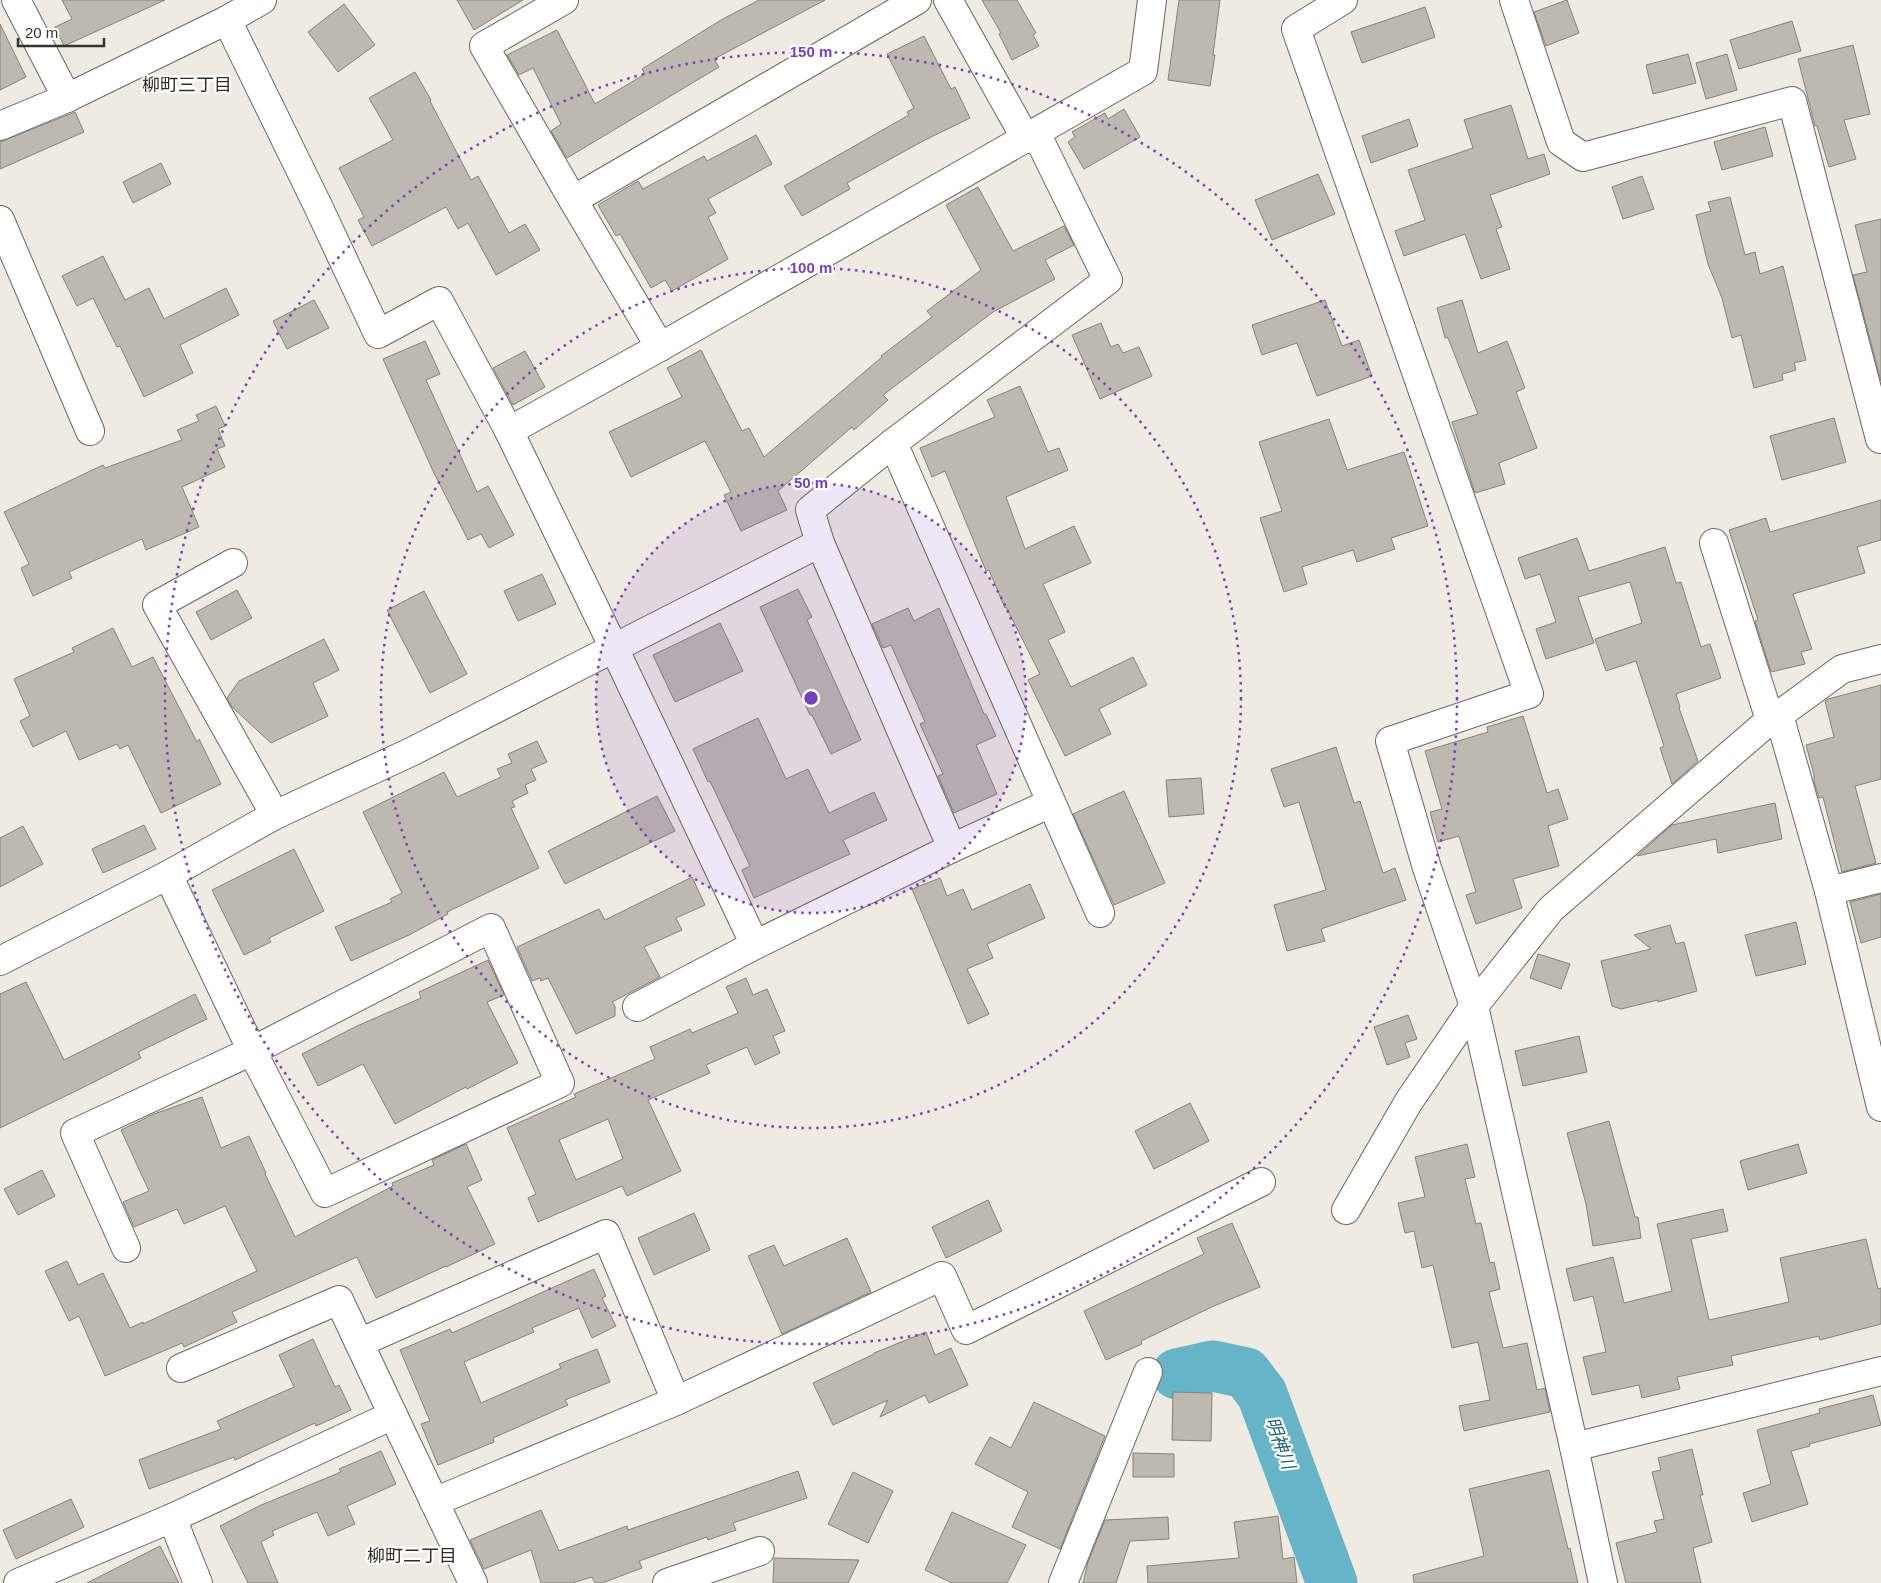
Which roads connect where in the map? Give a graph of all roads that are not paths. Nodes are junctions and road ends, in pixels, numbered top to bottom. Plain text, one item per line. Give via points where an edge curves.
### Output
1 (16, 0) edge
2 (262, 0) edge
3 (564, 0) edge
4 (917, 0) edge
5 (948, 0) edge
6 (1152, 0) edge
7 (1343, 0) edge
8 (1514, 0) edge
9 (226, 20) junction
10 (67, 98) junction
11 (0, 126) edge
12 (1031, 136) junction
13 (573, 200) junction
14 (0, 220) edge
15 (660, 347) junction
16 (90, 431) dead end
17 (509, 432) junction
18 (1880, 439) dead end
19 (893, 443) junction
20 (820, 543) junction
21 (1714, 543) dead end
22 (233, 563) dead end
23 (614, 648) junction
24 (1881, 659) edge
25 (1775, 717) junction
26 (1051, 803) junction
27 (275, 815) junction
28 (952, 848) junction
29 (168, 875) junction
30 (1881, 878) edge
31 (1829, 891) junction
32 (1100, 913) dead end
33 (754, 945) junction
34 (0, 961) edge
35 (637, 1006) dead end
36 (1474, 1006) junction
37 (252, 1051) junction
38 (1881, 1107) edge
39 (1260, 1182) dead end
40 (1346, 1210) dead end
41 (126, 1248) dead end
42 (359, 1343) junction
43 (181, 1368) dead end
44 (1881, 1371) edge
45 (1148, 1372) dead end
46 (676, 1401) junction
47 (393, 1415) junction
48 (1574, 1447) junction
49 (434, 1502) junction
50 (172, 1518) junction
51 (760, 1551) dead end
52 (18, 1583) edge
53 (198, 1583) edge
54 (473, 1583) edge
55 (667, 1583) edge
56 (1062, 1583) edge
57 (1603, 1583) edge

1 - 10 street
2 - 9 street
3 - 13 street via 484,46
4 - 13 street
5 - 12 street
6 - 12 street via 1143,71
7 - 36 street via 1296,29 1528,694 1390,741 1427,868
8 - 18 street via 1561,142 1583,157 1792,101
9 - 10 street
9 - 17 street via 378,334 439,301
10 - 11 street
12 - 15 street
12 - 19 street via 1108,280
13 - 15 street
14 - 16 street
15 - 17 street
17 - 23 street
19 - 20 street via 810,510
19 - 26 street
20 - 23 street
20 - 28 street
21 - 25 street
22 - 27 street via 157,605
23 - 27 street via 411,752
23 - 33 street
24 - 25 street via 1842,669
25 - 31 street
25 - 36 street via 1551,909
26 - 28 street
26 - 32 street
27 - 29 street
28 - 33 street
29 - 34 street
29 - 37 street
30 - 31 street
31 - 38 street
33 - 35 street
36 - 40 street via 1409,1101
36 - 48 street
37 - 37 street via 325,1193 560,1083 491,928
37 - 41 street via 75,1133
39 - 46 street via 966,1330 942,1276
42 - 43 street via 339,1300
42 - 46 street via 606,1234
42 - 47 street
44 - 48 street
45 - 56 street
46 - 49 street
47 - 49 street
47 - 50 street
48 - 57 street
49 - 54 street
50 - 52 street
50 - 53 street
51 - 55 street

